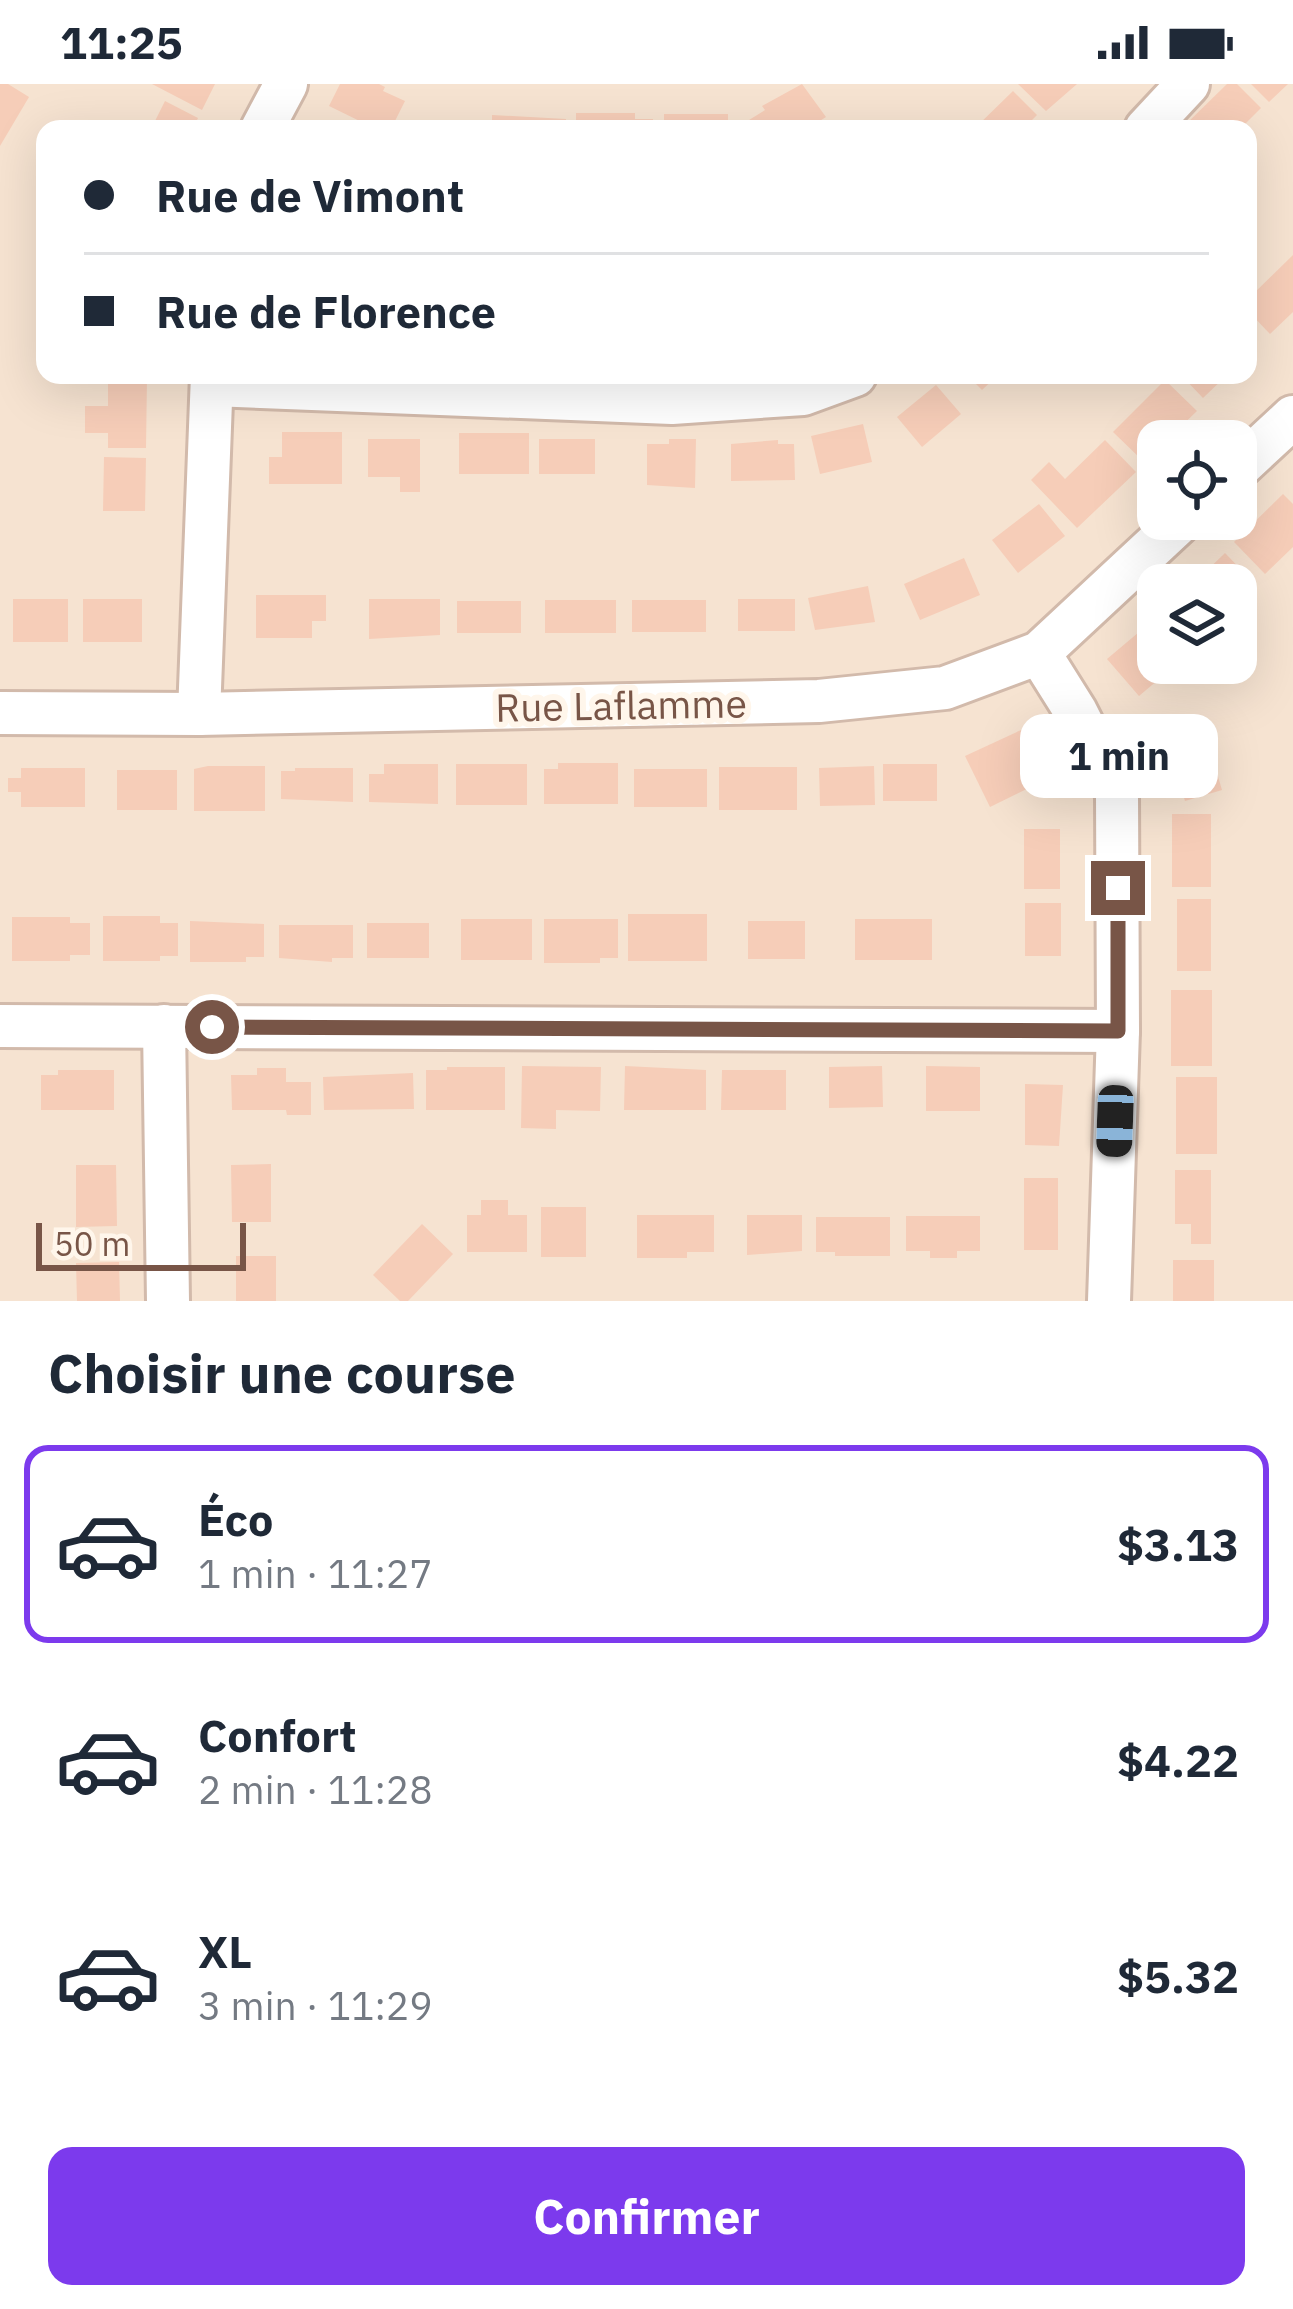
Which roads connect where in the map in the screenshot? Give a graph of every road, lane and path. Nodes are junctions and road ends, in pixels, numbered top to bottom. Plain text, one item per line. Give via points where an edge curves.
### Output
1 (286, 84) edge
2 (1188, 84) edge
3 (267, 120) edge
4 (1154, 120) edge
5 (212, 384) edge
6 (292, 384) edge
7 (830, 384) edge
8 (1293, 417) edge
9 (1257, 450) edge
10 (1160, 540) edge
11 (1039, 653) junction
12 (0, 713) edge
13 (199, 714) junction
14 (0, 1025) edge
15 (164, 1026) junction
16 (1118, 1031) junction
17 (168, 1301) edge
18 (1109, 1301) edge

1 - 3 street
2 - 4 street
5 - 13 street
6 - 7 street via 673,403 802,394
8 - 9 street
10 - 11 street, Rue Laflamme
11 - 13 street, Rue Laflamme via 945,688 819,701
11 - 16 street via 1117,793
12 - 13 street, Rue Laflamme
14 - 15 street
15 - 16 street
15 - 17 street
16 - 18 street

